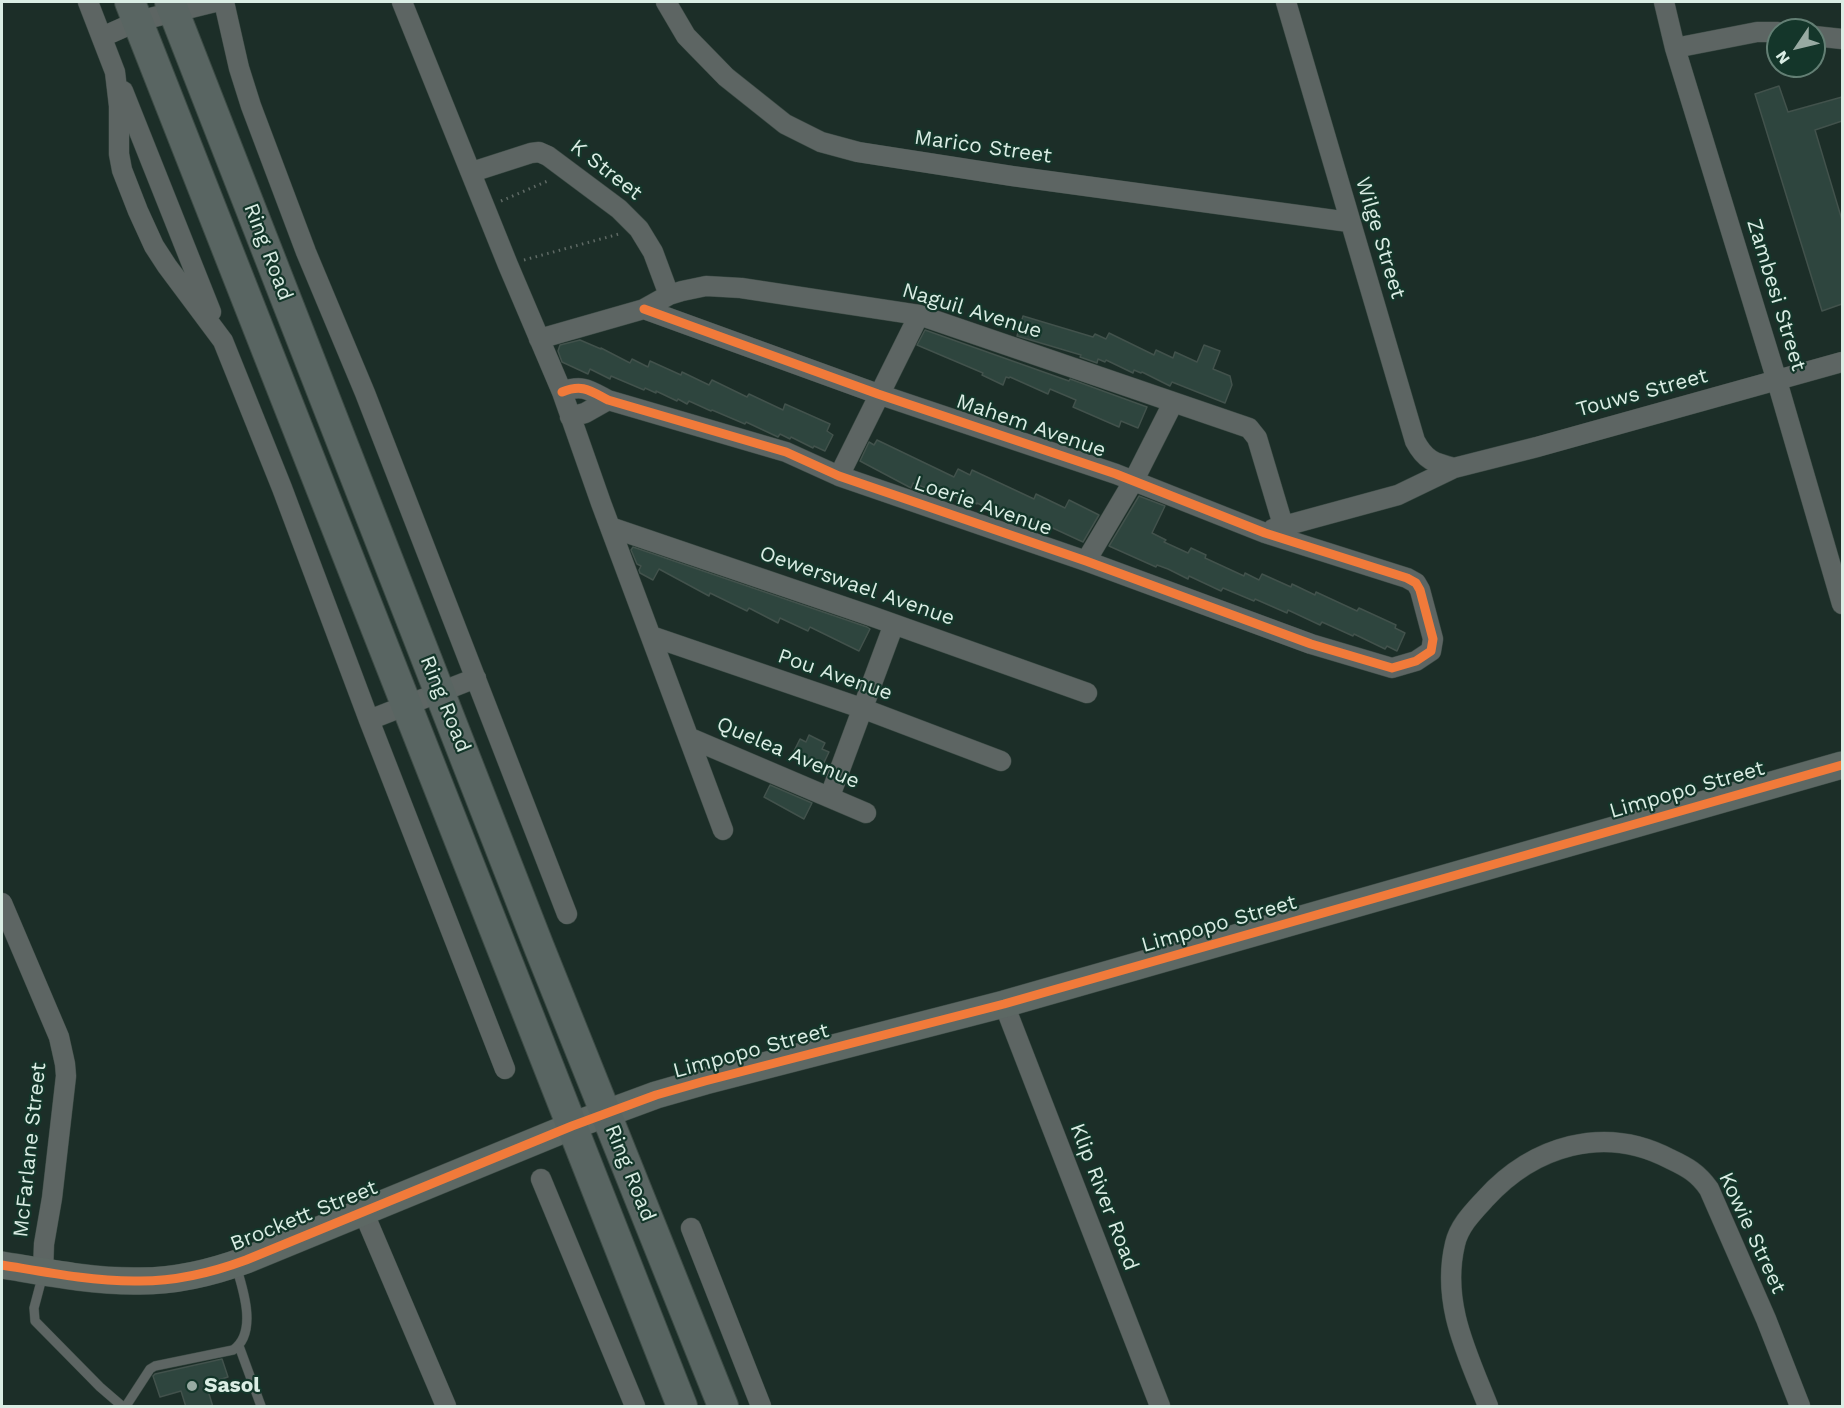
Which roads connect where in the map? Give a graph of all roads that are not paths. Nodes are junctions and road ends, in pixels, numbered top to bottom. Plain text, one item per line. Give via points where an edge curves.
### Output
1 (88, 2) edge
2 (215, 2) edge
3 (224, 2) edge
4 (402, 2) edge
5 (666, 2) edge
6 (1286, 2) edge
7 (1664, 2) edge
8 (172, 7) edge
9 (134, 11) edge
10 (1766, 32) edge
11 (102, 37) junction
12 (1826, 37) edge
13 (1842, 39) edge
14 (1675, 48) junction
15 (115, 72) junction
16 (472, 172) junction
17 (1349, 222) junction
18 (669, 295) junction
19 (644, 309) junction
20 (919, 315) junction
21 (539, 339) junction
22 (223, 341) junction
23 (1842, 362) edge
24 (1777, 381) junction
25 (562, 392) junction
26 (878, 394) junction
27 (608, 400) junction
28 (1173, 402) junction
29 (570, 417) junction
30 (1454, 468) junction
31 (839, 476) junction
32 (1134, 480) junction
33 (1283, 525) junction
34 (610, 527) junction
35 (1265, 533) junction
36 (1086, 561) junction
37 (1842, 604) edge
38 (894, 624) junction
39 (651, 636) junction
40 (1392, 668) joint
41 (476, 678) junction
42 (441, 693) junction
43 (1087, 693) dead end
44 (408, 706) junction
45 (864, 710) junction
46 (369, 720) junction
47 (690, 738) junction
48 (1001, 761) dead end
49 (1842, 765) edge
50 (830, 796) junction
51 (866, 813) dead end
52 (723, 830) dead end
53 (2, 903) edge
54 (567, 914) dead end
55 (10, 942) edge
56 (1004, 1004) junction
57 (505, 1069) dead end
58 (606, 1113) junction
59 (572, 1126) junction
60 (542, 1179) dead end
61 (363, 1211) junction
62 (692, 1228) dead end
63 (236, 1264) junction
64 (2, 1265) edge
65 (43, 1271) junction
66 (239, 1346) junction
67 (124, 1407) edge
68 (261, 1407) edge
69 (446, 1407) edge
70 (634, 1407) edge
71 (682, 1407) edge
72 (723, 1407) edge
73 (761, 1407) edge
74 (1160, 1407) edge
75 (1488, 1407) edge
76 (1800, 1407) edge

1 - 11 street
2 - 8 street
3 - 41 street, Ring Road via 251,106
4 - 16 street
5 - 17 street, Marico Street via 686,36 726,77 785,123 821,142 946,166
6 - 17 street, Wilge Street
7 - 14 street, Zambesi Street
8 - 9 street
8 - 42 main road, Ring Road
9 - 11 street
9 - 44 main road, Ring Road
10 - 14 street
11 - 15 street
12 - 13 street
14 - 24 street, Zambesi Street
15 - 22 street
15 - 22 street via 119,154 145,229 167,266
16 - 18 street, K Street via 538,152 548,156 619,209 639,229 653,252
16 - 21 street
17 - 30 street, Wilge Street via 1415,441 1428,458
18 - 19 street, Naguil Avenue
18 - 20 street, Naguil Avenue via 720,286
19 - 21 street, Naguil Avenue
19 - 26 street, Mahem Avenue
20 - 26 street
20 - 28 street, Naguil Avenue
21 - 25 street
22 - 46 street
23 - 24 street, Touws Street
24 - 30 street, Touws Street
24 - 37 street, Zambesi Street
25 - 27 street, Loerie Avenue via 584,388
25 - 29 street
26 - 31 street
26 - 32 street, Mahem Avenue
27 - 29 street
27 - 31 street, Loerie Avenue via 786,452
28 - 32 street
28 - 33 street, Naguil Avenue via 1254,432
29 - 34 street
30 - 33 street, Touws Street via 1398,495
31 - 36 street, Loerie Avenue
32 - 35 street, Mahem Avenue
32 - 36 street
33 - 35 street, Touws Street
34 - 38 street, Oewerswael Avenue
34 - 39 street
35 - 40 street, Mahem Avenue via 1416,583 1433,639 1432,649 1422,658
36 - 40 street, Loerie Avenue via 1311,644
38 - 43 street, Oewerswael Avenue
38 - 45 street
39 - 45 street, Pou Avenue
39 - 47 street
41 - 42 street
41 - 54 street, Ring Road
42 - 44 street
42 - 58 main road, Ring Road
44 - 46 street
44 - 59 main road, Ring Road
45 - 48 street, Pou Avenue
45 - 50 street
46 - 57 street
47 - 50 street, Quelea Avenue
47 - 52 street
49 - 56 street, Limpopo Street
50 - 51 street, Quelea Avenue
53 - 55 street, McFarlane Street
55 - 65 street, McFarlane Street via 59,1037 65,1064
56 - 58 street, Limpopo Street via 705,1081
56 - 74 street, Klip River Road
58 - 59 street, Brockett Street
58 - 72 main road, Ring Road
59 - 61 street, Brockett Street
59 - 71 main road, Ring Road
60 - 70 street
61 - 63 street, Brockett Street
61 - 69 street
62 - 73 street
63 - 65 street, Brockett Street via 180,1277 133,1281
63 - 66 lane via 246,1317
64 - 65 street, Brockett Street
65 - 67 lane via 34,1308 35,1321
66 - 67 lane via 155,1366
66 - 68 lane
75 - 76 street, Kowie Street via 1454,1314 1452,1264 1461,1230 1497,1186 1531,1160 1566,1147 1611,1141 1642,1146 1664,1155 1696,1173 1709,1189

